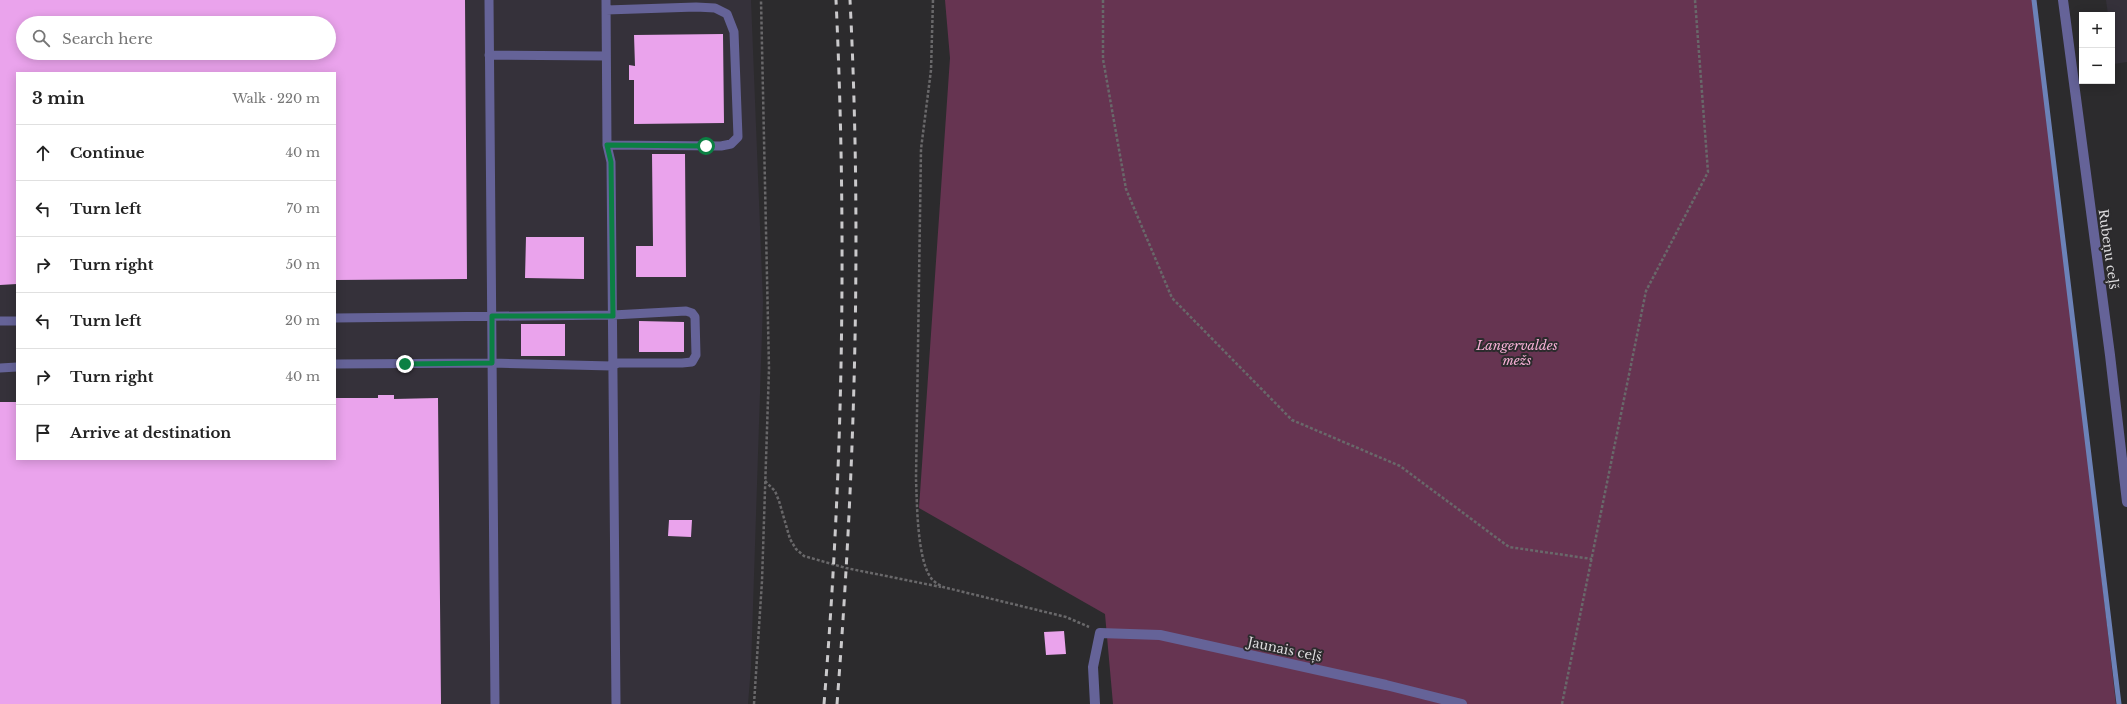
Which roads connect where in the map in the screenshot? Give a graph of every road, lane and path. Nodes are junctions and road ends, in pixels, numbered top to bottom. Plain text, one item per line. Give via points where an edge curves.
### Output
1 (489, 0) edge
2 (606, 0) edge
3 (761, 0) edge
4 (933, 0) edge
5 (1103, 0) edge
6 (1695, 0) edge
7 (2063, 0) edge
8 (606, 10) junction
9 (489, 55) junction
10 (606, 56) junction
11 (607, 145) junction
12 (492, 316) junction
13 (613, 316) junction
14 (336, 318) edge
15 (0, 321) edge
16 (16, 321) edge
17 (492, 363) junction
18 (336, 364) edge
19 (612, 366) junction
20 (16, 367) edge
21 (0, 368) edge
22 (765, 481) junction
23 (2127, 502) edge
24 (1592, 559) junction
25 (944, 587) junction
26 (1100, 633) junction
27 (495, 704) edge
28 (616, 704) edge
29 (754, 704) edge
30 (1095, 704) edge
31 (1462, 704) edge
32 (1562, 704) edge

1 - 9 lane
2 - 8 lane
3 - 22 path via 769,369
4 - 25 path via 932,70 921,149 916,487 918,526 926,566 932,579
5 - 24 path via 1103,58 1126,189 1172,298 1292,420 1400,466 1509,547
6 - 24 path via 1708,172 1646,291
7 - 23 street, Rubeņu ceļš
8 - 10 lane
8 - 11 lane via 715,8 727,14 734,32 738,137 731,144 721,146
9 - 10 lane
9 - 12 lane
10 - 11 lane
11 - 13 lane via 611,162
12 - 13 lane
12 - 14 lane
12 - 17 lane
13 - 19 lane
13 - 19 lane via 692,313 695,318 696,355 692,362 618,363
15 - 16 lane
17 - 18 lane
17 - 19 lane
17 - 27 lane
19 - 28 lane
20 - 21 lane
22 - 25 path via 780,501 790,539 804,556 846,568
22 - 29 path
24 - 32 path
25 - 26 path via 1066,617
26 - 30 street via 1092,667
26 - 31 street, Jaunais ceļš via 1160,635

